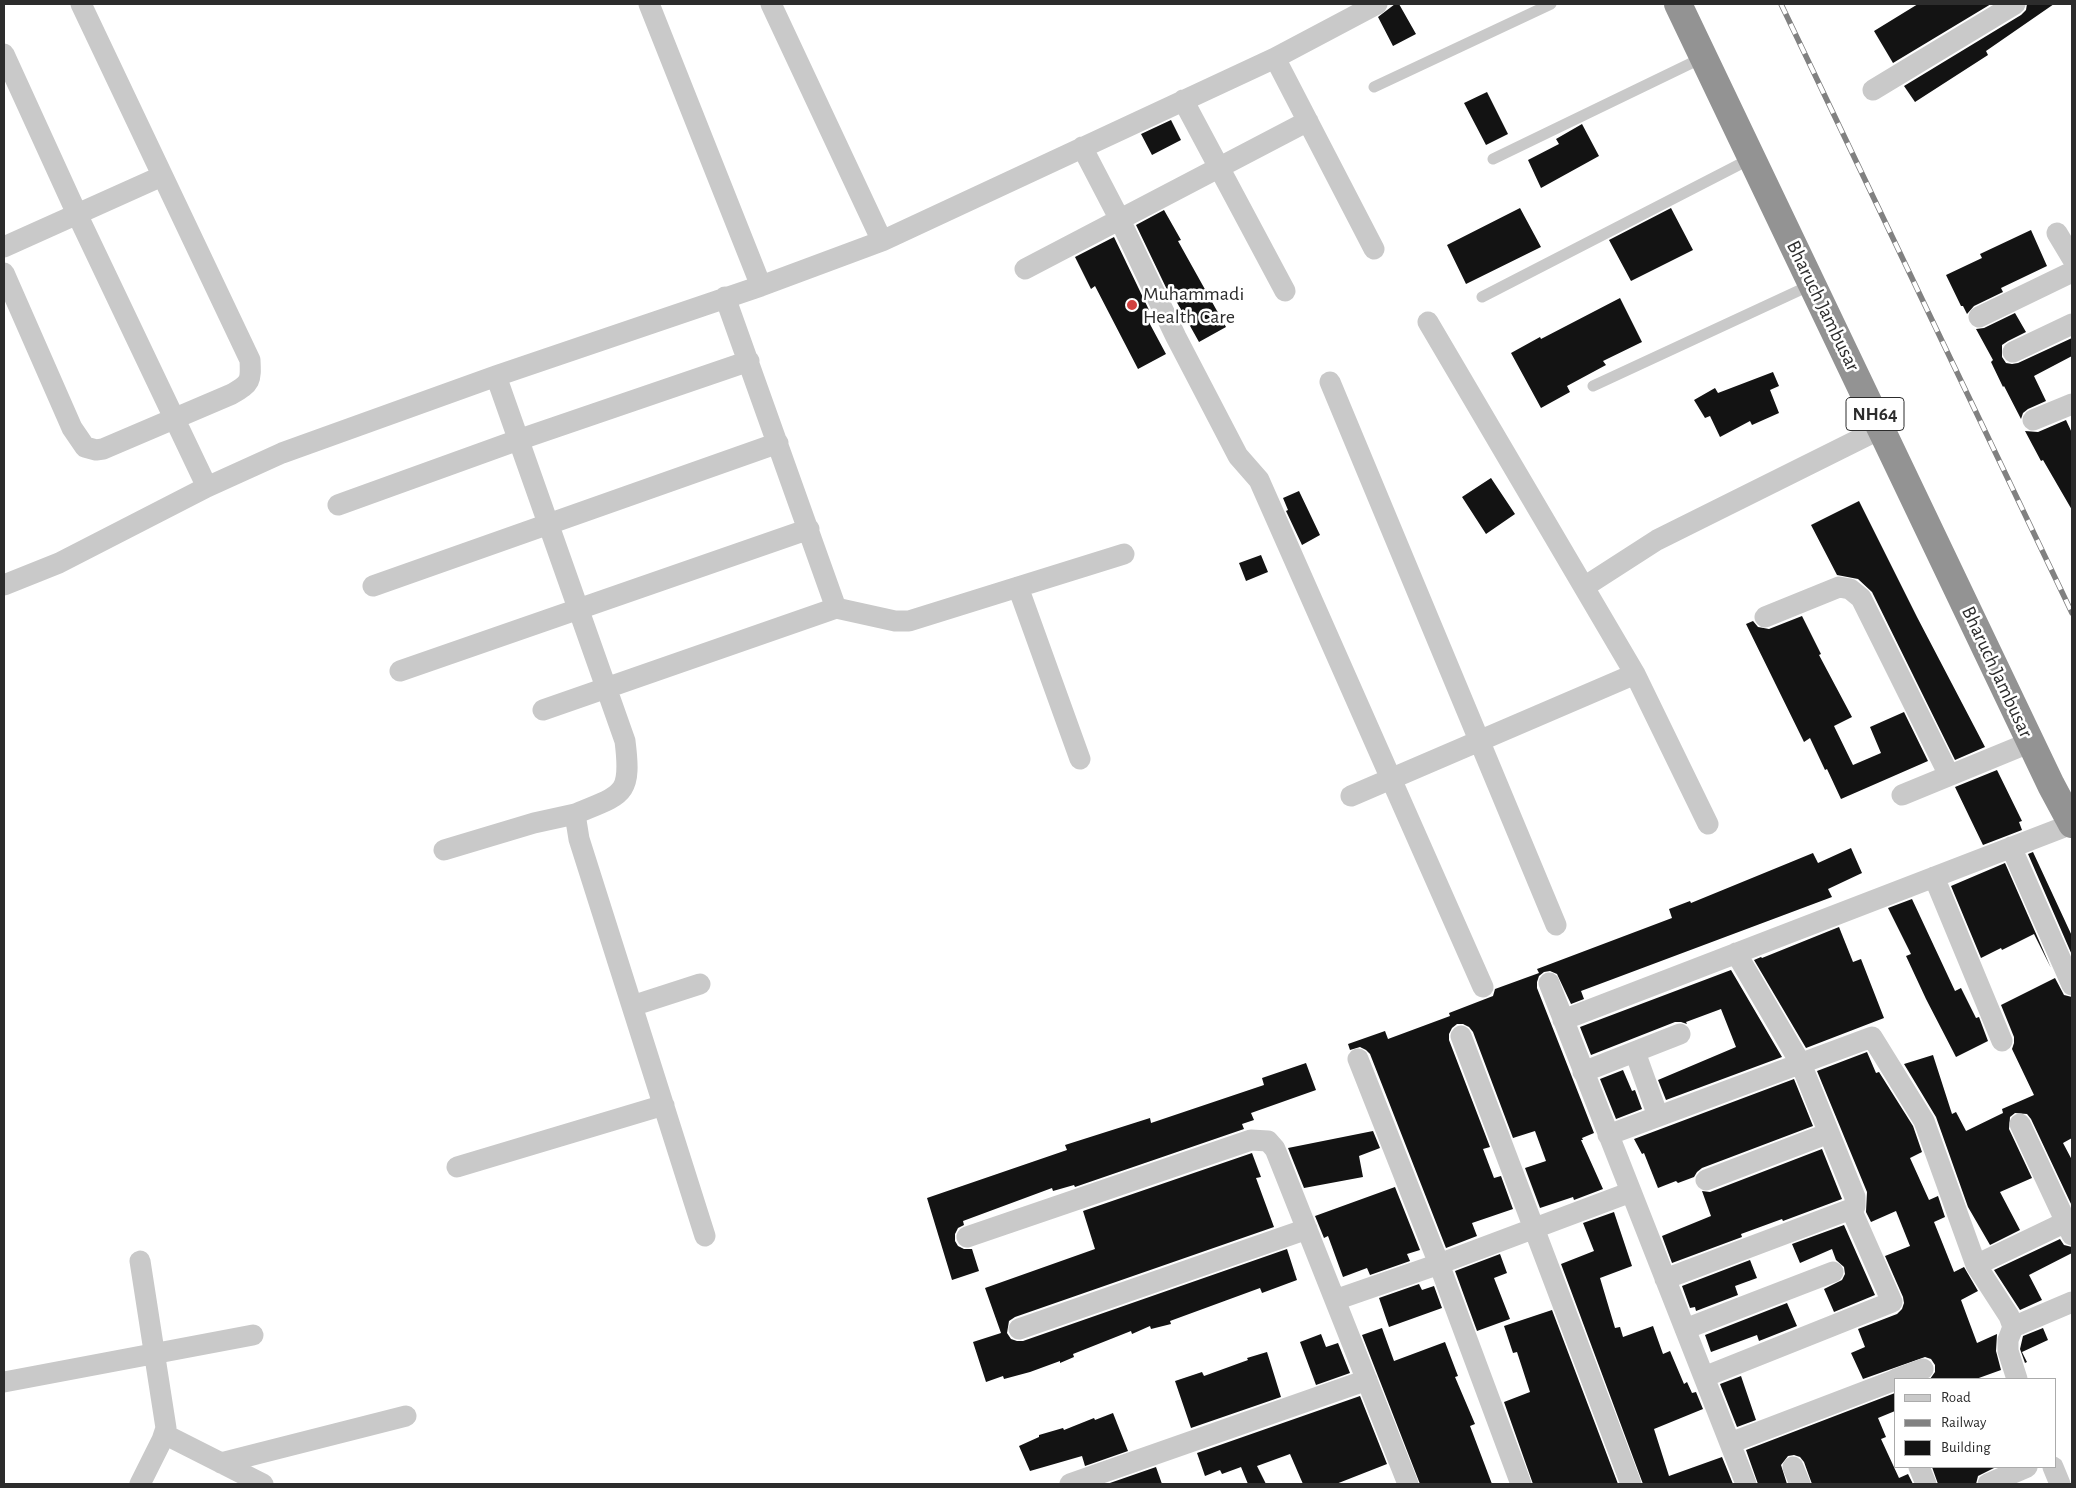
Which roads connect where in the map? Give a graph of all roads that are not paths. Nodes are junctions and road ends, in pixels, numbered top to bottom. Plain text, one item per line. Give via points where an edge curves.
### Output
1 (81, 4) edge
2 (649, 4) edge
3 (770, 4) edge
4 (1377, 4) edge
5 (1551, 4) edge
6 (1678, 4) edge
7 (2015, 4) edge
8 (4, 54) edge
9 (1704, 57) junction
10 (1275, 58) junction
11 (1374, 87) dead end
12 (1873, 90) dead end
13 (1183, 100) junction
14 (1308, 121) junction
15 (1082, 147) junction
16 (1752, 158) junction
17 (1492, 159) dead end
18 (1219, 167) junction
19 (162, 176) junction
20 (77, 214) junction
21 (1120, 218) junction
22 (2057, 233) dead end
23 (882, 241) junction
24 (4, 247) edge
25 (1374, 249) dead end
26 (2072, 258) edge
27 (1025, 269) dead end
28 (2072, 272) edge
29 (4, 274) edge
30 (1813, 284) junction
31 (760, 286) junction
32 (1286, 291) dead end
33 (725, 297) junction
34 (1482, 298) dead end
35 (1979, 317) dead end
36 (1428, 322) dead end
37 (2072, 324) edge
38 (2013, 352) dead end
39 (749, 361) junction
40 (496, 376) junction
41 (1330, 382) dead end
42 (1593, 386) dead end
43 (2072, 404) edge
44 (173, 418) junction
45 (2033, 420) dead end
46 (1882, 428) junction
47 (518, 440) junction
48 (778, 442) junction
49 (207, 487) junction
50 (338, 505) dead end
51 (548, 523) junction
52 (809, 529) junction
53 (1124, 554) dead end
54 (4, 585) edge
55 (373, 586) dead end
56 (1018, 587) junction
57 (1584, 587) junction
58 (578, 608) junction
59 (836, 608) junction
60 (1766, 617) dead end
61 (400, 671) dead end
62 (1635, 674) junction
63 (606, 688) junction
64 (543, 710) dead end
65 (1480, 740) junction
66 (2031, 742) junction
67 (1080, 760) dead end
68 (1949, 775) junction
69 (1391, 779) junction
70 (1902, 794) dead end
71 (1351, 796) dead end
72 (575, 814) junction
73 (1708, 824) dead end
74 (2072, 824) edge
75 (2012, 847) junction
76 (444, 850) dead end
77 (1934, 877) junction
78 (1556, 926) dead end
79 (1736, 953) junction
80 (1548, 983) dead end
81 (700, 984) dead end
82 (2072, 985) edge
83 (1483, 987) dead end
84 (632, 1006) junction
85 (1563, 1020) junction
86 (1680, 1034) dead end
87 (1461, 1036) dead end
88 (2002, 1041) dead end
89 (1635, 1052) junction
90 (1358, 1059) dead end
91 (1801, 1064) junction
92 (1584, 1072) junction
93 (664, 1105) junction
94 (1658, 1116) junction
95 (2020, 1124) dead end
96 (1829, 1133) junction
97 (1608, 1135) junction
98 (457, 1167) dead end
99 (1706, 1180) dead end
100 (1631, 1192) junction
101 (1851, 1209) junction
102 (2070, 1225) edge
103 (1534, 1228) junction
104 (1306, 1229) junction
105 (705, 1236) dead end
106 (967, 1237) dead end
107 (140, 1261) dead end
108 (1439, 1264) junction
109 (1976, 1265) junction
110 (1833, 1272) dead end
111 (1665, 1279) junction
112 (1335, 1300) junction
113 (2072, 1302) edge
114 (2013, 1327) junction
115 (1019, 1329) dead end
116 (1684, 1329) junction
117 (253, 1335) dead end
118 (155, 1353) junction
119 (1923, 1369) dead end
120 (1704, 1377) junction
121 (1901, 1378) edge
122 (2018, 1378) edge
123 (1367, 1380) junction
124 (1894, 1381) edge
125 (4, 1382) edge
126 (406, 1416) dead end
127 (164, 1434) junction
128 (1730, 1443) junction
129 (222, 1463) junction
130 (1919, 1468) edge
131 (2025, 1468) edge
132 (2053, 1468) edge
133 (1402, 1483) edge
134 (140, 1484) edge
135 (263, 1484) edge
136 (1070, 1484) edge
137 (1521, 1484) edge
138 (1631, 1484) edge
139 (1746, 1484) edge
140 (1926, 1484) edge
141 (1988, 1484) edge
142 (2060, 1484) edge

1 - 19 street
2 - 31 street
3 - 23 street
4 - 10 street
5 - 11 lane
6 - 9 highway, Bharuch Jambusar / NH64
7 - 12 street
8 - 20 street
9 - 16 highway, Bharuch Jambusar / NH64
9 - 17 lane
10 - 13 street
10 - 14 street
13 - 15 street
13 - 18 street
14 - 18 street
14 - 25 street
15 - 21 street
15 - 23 street
16 - 30 highway, Bharuch Jambusar / NH64
16 - 34 lane
18 - 21 street
18 - 32 street
19 - 20 street
19 - 44 street via 250,360 251,377 244,387 232,394
20 - 24 street
20 - 44 street
21 - 27 street
21 - 69 street via 1238,456 1259,480
22 - 26 street
23 - 31 street
28 - 35 street
29 - 44 street via 72,428 85,447 103,449
30 - 42 lane
30 - 46 highway, Bharuch Jambusar / NH64
31 - 33 street
33 - 39 street
33 - 40 street
36 - 57 street
37 - 38 street
39 - 47 street
39 - 48 street
40 - 47 street
40 - 49 street via 282,453
41 - 65 street
43 - 45 street
44 - 49 street
46 - 57 street via 1657,540
46 - 66 highway, Bharuch Jambusar / NH64
47 - 50 street
47 - 51 street
48 - 51 street
48 - 52 street
49 - 54 street via 59,563
51 - 55 street
51 - 58 street
52 - 58 street
52 - 59 street
53 - 56 street
56 - 59 street via 909,621
56 - 67 street
57 - 62 street
58 - 61 street
58 - 63 street
59 - 63 street
60 - 68 street via 1839,587 1850,589 1861,598
62 - 65 street
62 - 73 street
63 - 64 street
63 - 72 street via 625,741 628,767 625,784 615,798
65 - 69 street
65 - 78 street
66 - 68 street
66 - 74 highway, Bharuch Jambusar / NH64
68 - 70 street
69 - 71 street
69 - 83 street
72 - 76 street
72 - 84 street via 579,839
74 - 75 street
75 - 77 street
75 - 82 street
77 - 79 street
77 - 88 street
79 - 85 street
79 - 91 street
80 - 85 street
81 - 84 street
84 - 93 street
85 - 92 street
86 - 89 street
87 - 103 street
89 - 92 street
89 - 94 street
90 - 108 street
91 - 94 street
91 - 96 street
91 - 109 street via 1872,1037 1924,1122
92 - 97 street
93 - 98 street
93 - 105 street
94 - 97 street
95 - 102 street
96 - 99 street
96 - 101 street via 1855,1197 1855,1206
97 - 100 street
100 - 103 street
100 - 111 street
101 - 111 street
101 - 120 street via 1892,1302
102 - 109 street
103 - 108 street
103 - 138 street
104 - 106 street via 1275,1148 1268,1142 1251,1140
104 - 112 street
104 - 115 street
107 - 118 street
108 - 112 street
108 - 137 street
109 - 114 street
110 - 116 street
111 - 116 street
112 - 123 street
113 - 114 street
114 - 122 street via 2008,1351
116 - 120 street
117 - 118 street
118 - 125 street
118 - 127 street via 166,1420
119 - 121 street
120 - 128 street
123 - 133 street
123 - 136 street
124 - 128 street
126 - 129 street
127 - 129 street
127 - 134 street
128 - 139 street
129 - 135 street
130 - 140 street
131 - 141 street
132 - 142 street

